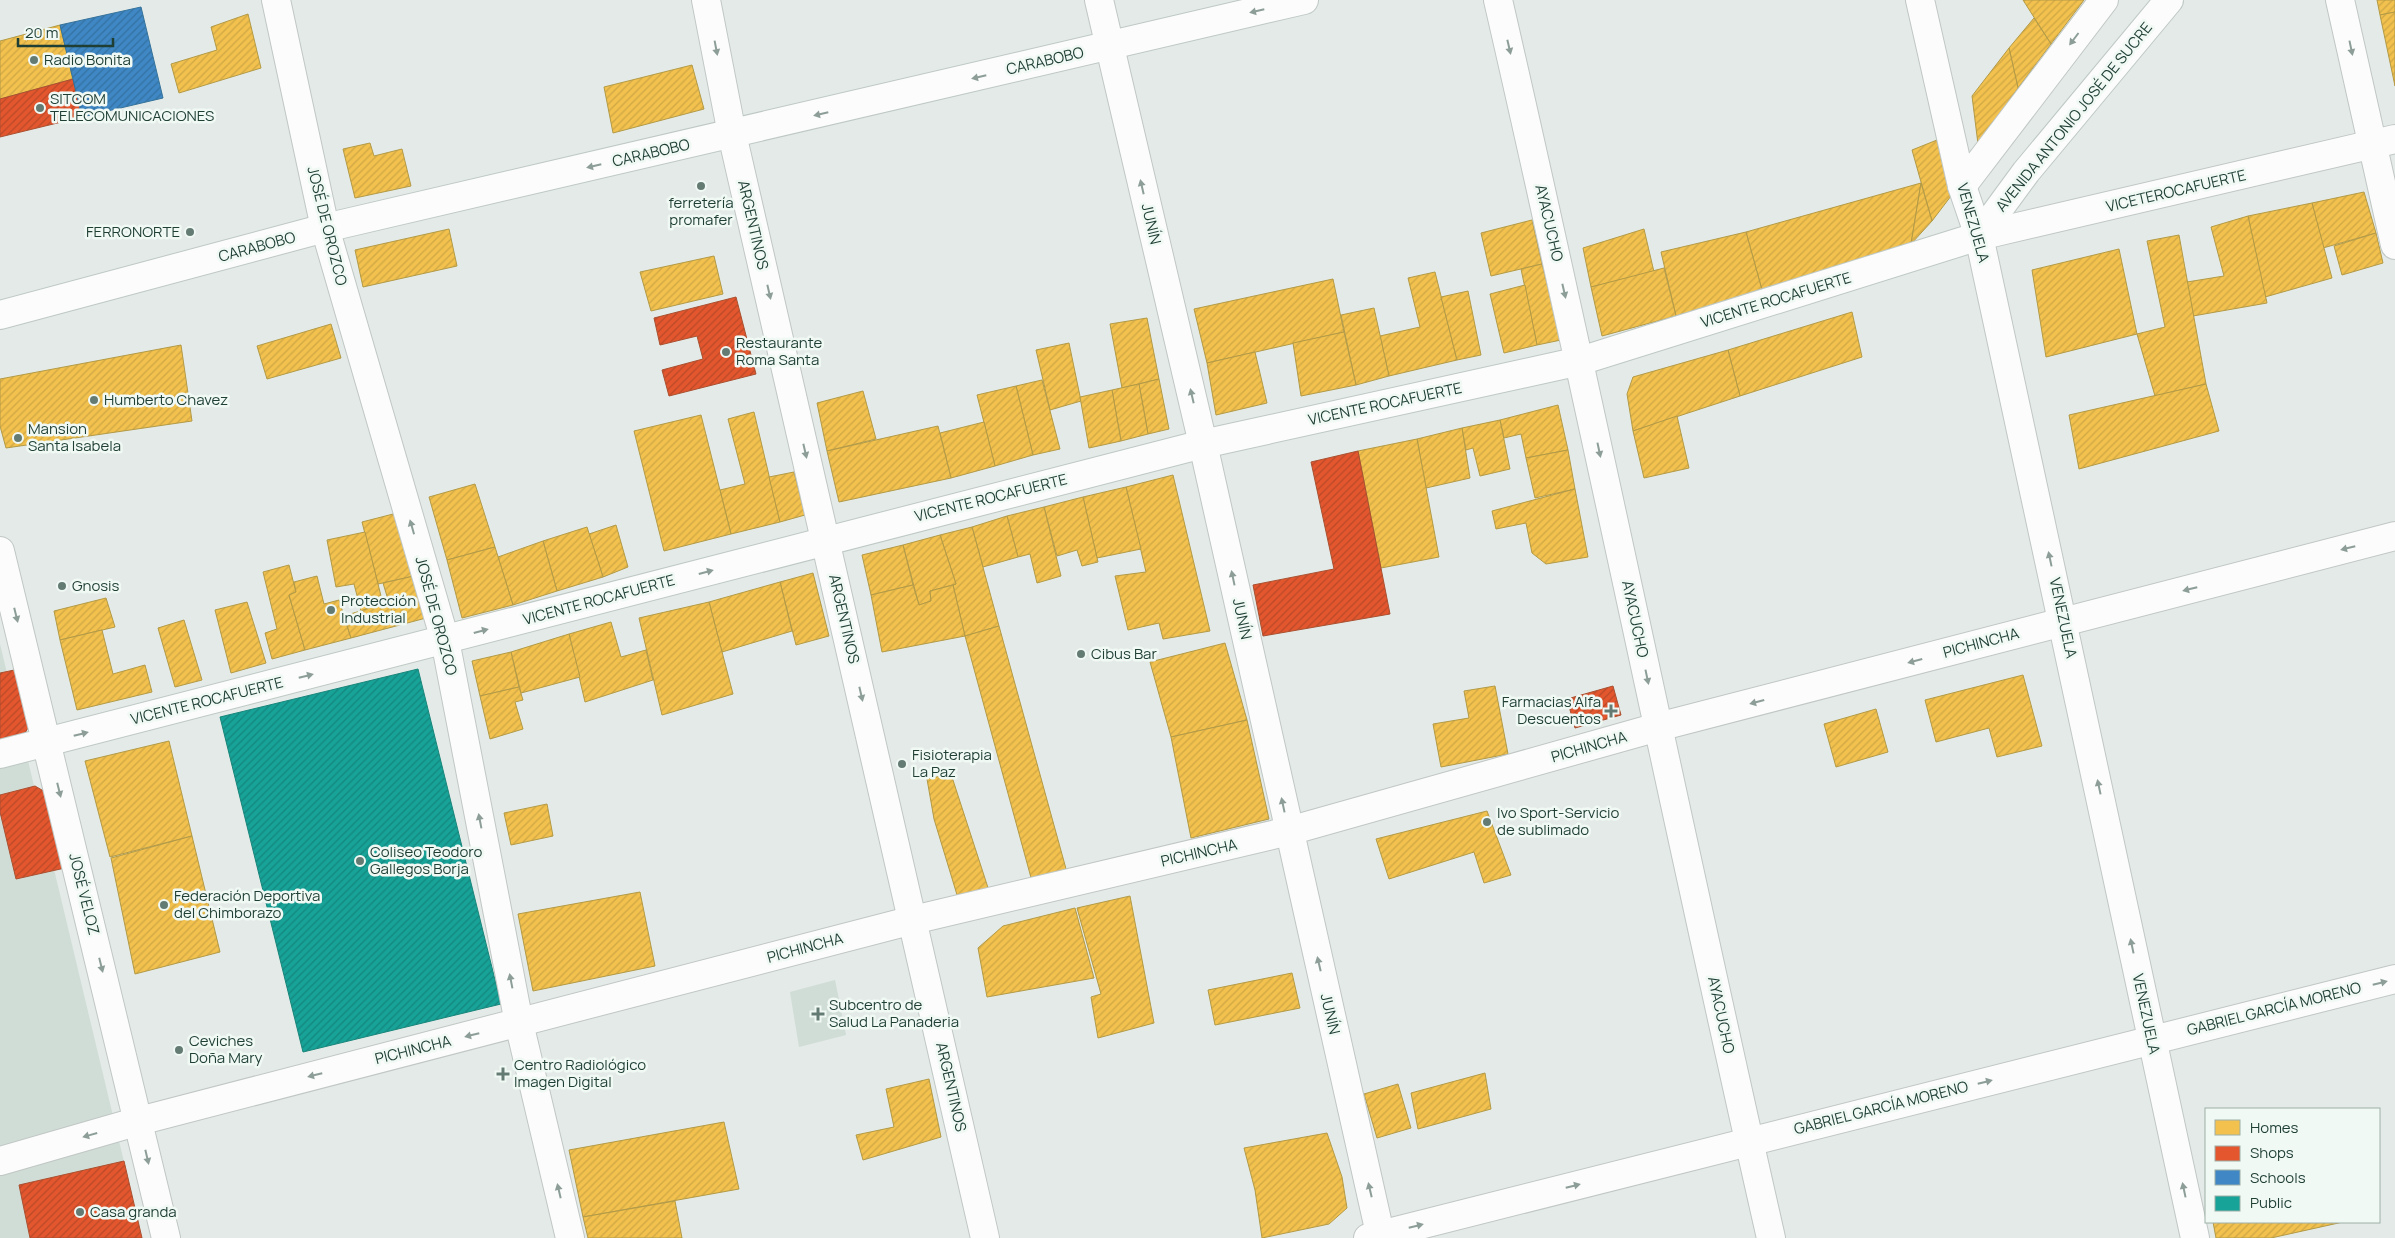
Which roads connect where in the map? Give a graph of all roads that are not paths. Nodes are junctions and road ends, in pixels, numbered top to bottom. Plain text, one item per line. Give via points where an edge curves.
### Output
1 (276, 0) edge
2 (706, 0) edge
3 (1099, 0) edge
4 (1304, 0) edge
5 (1498, 0) edge
6 (1920, 0) edge
7 (2104, 0) edge
8 (2169, 0) edge
9 (2340, 0) edge
10 (1109, 46) junction
11 (732, 134) junction
12 (2384, 142) edge
13 (1962, 186) junction
14 (325, 228) junction
15 (1979, 236) junction
16 (2395, 245) edge
17 (0, 316) edge
18 (1580, 361) junction
19 (1203, 444) junction
20 (2395, 536) edge
21 (825, 540) junction
22 (0, 551) edge
23 (3, 581) edge
24 (2064, 622) junction
25 (445, 640) junction
26 (1658, 727) junction
27 (48, 742) junction
28 (0, 754) edge
29 (1289, 832) junction
30 (913, 920) junction
31 (2395, 979) edge
32 (519, 1022) junction
33 (2152, 1040) junction
34 (139, 1121) junction
35 (1749, 1141) junction
36 (0, 1161) edge
37 (1377, 1237) edge
38 (166, 1238) edge
39 (570, 1238) edge
40 (985, 1238) edge
41 (1771, 1238) edge
42 (2195, 1238) edge

1 - 14 street, JOSÉ DE OROZCO
2 -> 11 street, ARGENTINOS
3 - 10 street, JUNÍN
4 -> 10 street, CARABOBO
5 -> 18 street, AYACUCHO
6 - 13 street, VENEZUELA
7 -> 13 street
8 - 15 street, AVENIDA ANTONIO JOSÉ DE SUCRE via 2026,172
9 -> 12 street
10 -> 11 street, CARABOBO
19 -> 10 street, JUNÍN
11 -> 14 street, CARABOBO
11 -> 21 street, ARGENTINOS
12 - 15 street, VICETEROCAFUERTE
12 - 16 street
13 - 15 street, VENEZUELA
14 - 17 street, CARABOBO
25 -> 14 street, JOSÉ DE OROZCO
15 - 18 street, VICENTE ROCAFUERTE
24 -> 15 street, VENEZUELA
18 - 19 street, VICENTE ROCAFUERTE
18 -> 26 street, AYACUCHO
19 - 21 street, VICENTE ROCAFUERTE
29 -> 19 street, JUNÍN
20 -> 24 street, PICHINCHA
25 -> 21 street, VICENTE ROCAFUERTE
21 -> 30 street, ARGENTINOS
22 - 23 street, JOSÉ VELOZ
23 -> 27 street, JOSÉ VELOZ
24 -> 26 street, PICHINCHA
33 -> 24 street, VENEZUELA
27 -> 25 street, VICENTE ROCAFUERTE
32 -> 25 street, JOSÉ DE OROZCO
26 - 29 street, PICHINCHA
26 - 35 street, AYACUCHO
27 - 28 street, VICENTE ROCAFUERTE
27 -> 34 street, JOSÉ VELOZ
29 - 30 street, PICHINCHA
37 -> 29 street, JUNÍN
30 - 32 street, PICHINCHA
30 - 40 street, ARGENTINOS
33 -> 31 street, GABRIEL GARCÍA MORENO
32 -> 34 street, PICHINCHA
39 -> 32 street, JOSÉ DE OROZCO
35 -> 33 street, GABRIEL GARCÍA MORENO
42 -> 33 street, VENEZUELA
34 -> 36 street, PICHINCHA
34 -> 38 street, JOSÉ VELOZ
37 -> 35 street, GABRIEL GARCÍA MORENO
35 - 41 street, AYACUCHO

